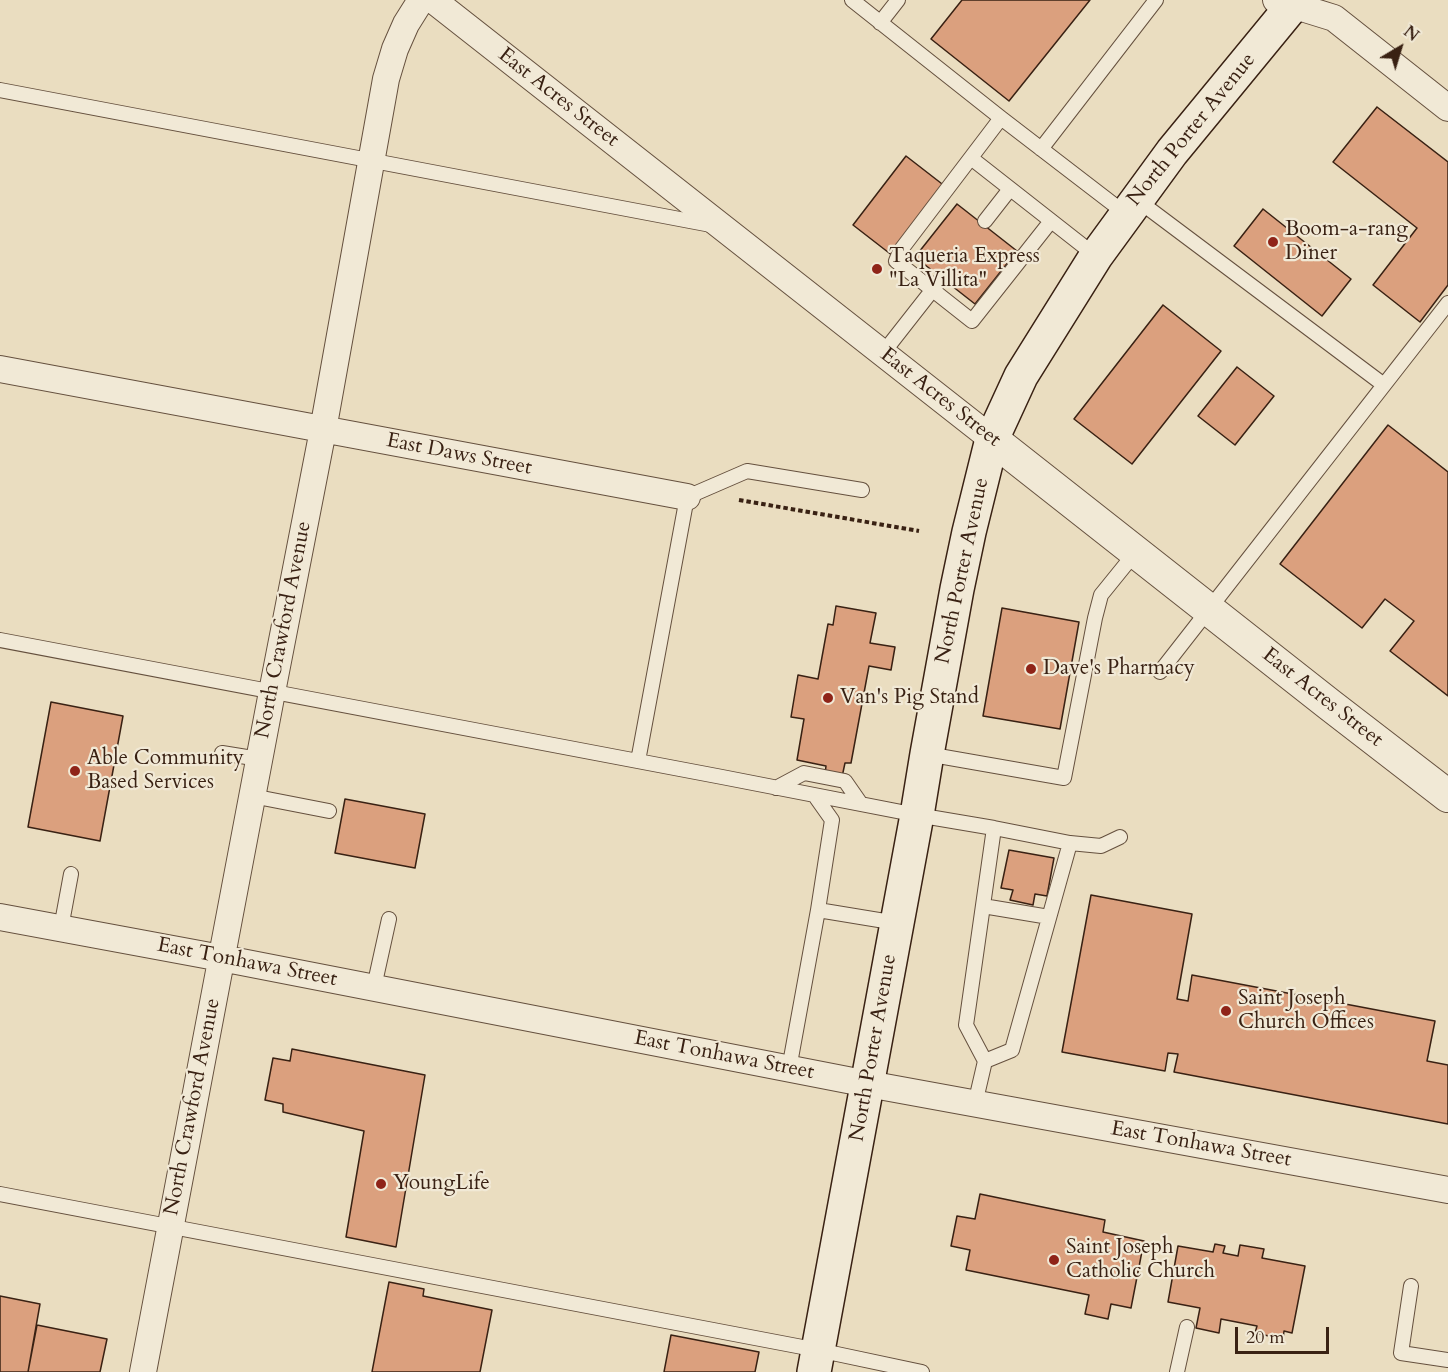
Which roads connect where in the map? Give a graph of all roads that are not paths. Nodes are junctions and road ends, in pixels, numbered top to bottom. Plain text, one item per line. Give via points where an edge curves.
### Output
1 (421, 0) edge
2 (433, 0) edge
3 (852, 0) edge
4 (898, 0) edge
5 (1156, 0) edge
6 (1289, 2) edge
7 (880, 22) junction
8 (0, 90) edge
9 (1448, 108) edge
10 (1001, 118) junction
11 (1041, 149) junction
12 (970, 158) junction
13 (372, 162) junction
14 (1010, 189) junction
15 (1131, 207) junction
16 (985, 221) dead end
17 (1051, 221) junction
18 (721, 227) junction
19 (1096, 256) junction
20 (941, 279) dead end
21 (932, 290) junction
22 (1448, 303) edge
23 (883, 353) junction
24 (0, 369) edge
25 (1384, 385) junction
26 (323, 430) junction
27 (992, 439) junction
28 (862, 490) dead end
29 (687, 497) junction
30 (1135, 553) junction
31 (1209, 610) junction
32 (0, 640) edge
33 (1160, 672) dead end
34 (272, 692) junction
35 (222, 753) dead end
36 (927, 754) junction
37 (259, 759) junction
38 (638, 761) junction
39 (776, 788) junction
40 (252, 796) junction
41 (815, 796) junction
42 (1448, 796) edge
43 (861, 804) junction
44 (329, 811) dead end
45 (917, 815) junction
46 (994, 828) junction
47 (1120, 837) dead end
48 (1070, 843) junction
49 (71, 874) dead end
50 (983, 906) junction
51 (818, 910) junction
52 (0, 917) edge
53 (1049, 917) junction
54 (389, 919) dead end
55 (897, 923) junction
56 (62, 928) junction
57 (221, 958) junction
58 (374, 987) junction
59 (985, 1061) junction
60 (789, 1069) junction
61 (868, 1084) junction
62 (975, 1104) junction
63 (1448, 1190) edge
64 (0, 1194) edge
65 (170, 1226) junction
66 (1411, 1287) dead end
67 (1187, 1327) dead end
68 (1448, 1360) edge
69 (816, 1361) edge
70 (143, 1372) edge
71 (922, 1372) edge
72 (1178, 1372) edge

1 - 13 street, North Crawford Avenue via 395,49
2 - 18 street, East Acres Street
3 - 7 lane
4 - 7 lane
5 - 11 lane
6 - 9 street via 1334,18
6 - 15 main road, North Porter Avenue
7 - 10 lane
8 - 13 lane
10 - 11 lane
10 - 12 lane
11 - 15 lane
12 - 14 lane
12 - 21 lane via 896,261
13 - 18 lane
13 - 26 street, North Crawford Avenue
14 - 16 lane
14 - 17 lane
15 - 19 main road, North Porter Avenue
15 - 25 lane
17 - 19 lane
17 - 21 lane via 972,321
18 - 23 street, East Acres Street
19 - 27 main road, North Porter Avenue via 1021,376
20 - 21 lane
21 - 23 lane
22 - 25 lane
23 - 27 street, East Acres Street
24 - 26 street, East Daws Street
25 - 31 lane
26 - 29 street, East Daws Street
26 - 34 street, North Crawford Avenue
27 - 30 street, East Acres Street
27 - 36 main road, North Porter Avenue via 969,532
28 - 29 lane via 747,471
29 - 38 lane
30 - 31 street, East Acres Street
30 - 36 lane via 1101,595 1064,778
31 - 33 lane
31 - 42 street, East Acres Street
32 - 34 lane
34 - 37 street, North Crawford Avenue
34 - 38 lane
35 - 37 lane
36 - 45 main road, North Porter Avenue
37 - 40 street, North Crawford Avenue
38 - 39 lane
39 - 41 lane
39 - 43 lane via 804,773 845,781
40 - 44 lane
40 - 57 street, North Crawford Avenue
41 - 43 lane
41 - 51 lane via 832,820
43 - 45 lane
45 - 46 lane
45 - 55 main road, North Porter Avenue
46 - 48 lane
46 - 50 lane
47 - 48 lane via 1101,846
48 - 53 lane
49 - 56 lane
50 - 53 lane
50 - 59 lane via 966,1025
51 - 55 lane
51 - 60 lane
52 - 56 street, East Tonhawa Street
53 - 59 lane via 1012,1050
54 - 58 lane
55 - 61 main road, North Porter Avenue
56 - 57 street, East Tonhawa Street
57 - 58 street, East Tonhawa Street
57 - 65 street, North Crawford Avenue
58 - 60 street, East Tonhawa Street
59 - 62 lane
60 - 61 street, East Tonhawa Street
61 - 62 street, East Tonhawa Street
61 - 69 main road, North Porter Avenue
62 - 63 street, East Tonhawa Street
64 - 65 lane
65 - 69 lane
65 - 70 street, North Crawford Avenue
66 - 68 lane via 1401,1353
67 - 72 lane
69 - 71 lane

